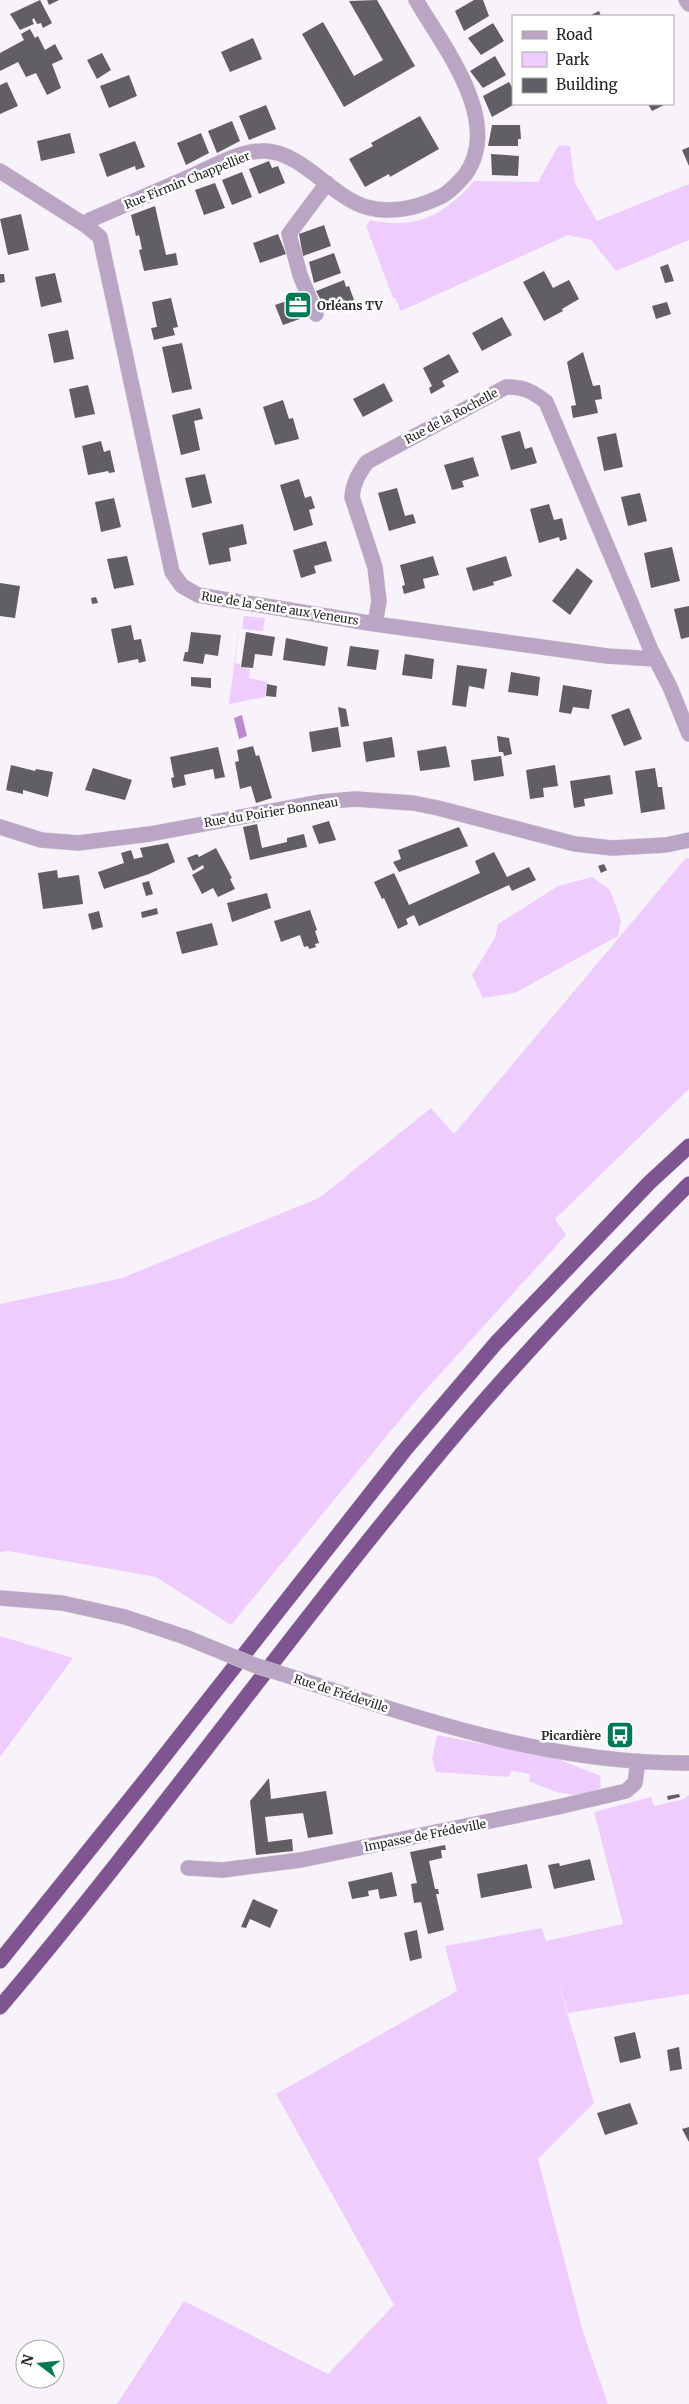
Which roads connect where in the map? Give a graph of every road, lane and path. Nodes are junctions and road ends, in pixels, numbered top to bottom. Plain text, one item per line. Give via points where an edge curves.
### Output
1 (416, 0) edge
2 (686, 0) edge
3 (689, 4) edge
4 (0, 171) edge
5 (327, 183) junction
6 (86, 225) junction
7 (316, 314) dead end
8 (375, 624) junction
9 (655, 659) junction
10 (689, 734) edge
11 (0, 827) edge
12 (689, 840) edge
13 (689, 1146) edge
14 (689, 1184) edge
15 (0, 1598) edge
16 (638, 1761) junction
17 (689, 1763) edge
18 (188, 1868) dead end
19 (0, 1961) edge
20 (0, 2007) edge

1 - 5 street, Rue Firmin Chappellier via 474,105 478,132 469,169 444,195 420,206 393,210 366,207
2 - 3 street
4 - 6 street, Rue de la Sente aux Veneurs
5 - 6 street, Rue Firmin Chappellier via 294,160 264,150 222,163 90,220
5 - 7 street via 289,234 300,275
6 - 8 street, Rue de la Sente aux Veneurs via 100,237 172,572 182,586 198,595
8 - 9 street, Rue de la Sente aux Veneurs via 607,656
8 - 9 street, Rue de la Rochelle via 379,601 374,567 352,497 359,473 367,462 506,387 522,387 546,402
9 - 10 street
11 - 12 street, Rue du Poirier Bonneau via 41,840 78,844 320,802 355,799 438,808 575,844 628,848
13 - 19 highway via 496,1342 416,1437
14 - 20 highway via 611,1262 460,1429
15 - 16 street, Rue de Frédeville, bridge via 62,1603 125,1618 414,1718 495,1740
16 - 17 street, Rue de Frédeville
16 - 18 street, Impasse de Frédeville via 635,1783 626,1791 553,1809 301,1860 223,1870

